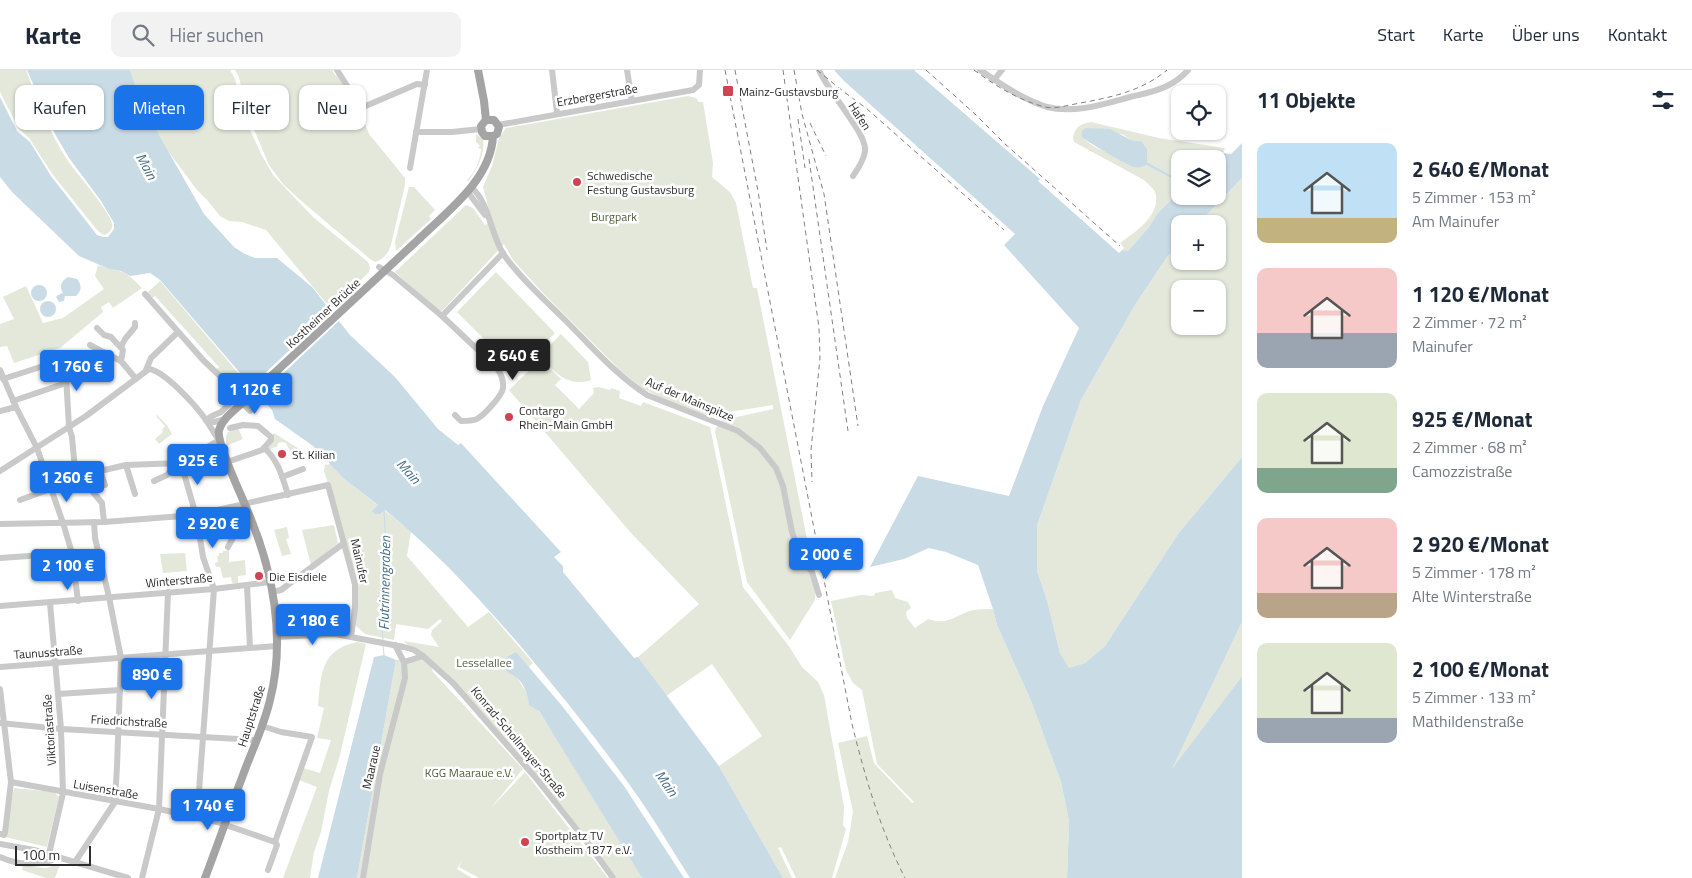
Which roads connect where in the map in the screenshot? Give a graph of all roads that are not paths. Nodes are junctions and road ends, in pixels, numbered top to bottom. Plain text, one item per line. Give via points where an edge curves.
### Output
1 (337, 70) edge
2 (427, 70) edge
3 (478, 70) edge
4 (552, 70) edge
5 (627, 70) edge
6 (700, 70) edge
7 (819, 70) edge
8 (980, 70) edge
9 (1002, 70) edge
10 (1188, 70) edge
11 (994, 80) junction
12 (425, 85) junction
13 (632, 101) junction
14 (557, 113) junction
15 (488, 120) junction
16 (498, 125) junction
17 (481, 129) junction
18 (416, 132) junction
19 (490, 136) junction
20 (410, 168) dead end
21 (853, 176) dead end
22 (469, 189) junction
23 (503, 253) junction
24 (379, 267) dead end
25 (145, 294) dead end
26 (442, 316) junction
27 (135, 323) dead end
28 (97, 328) dead end
29 (178, 332) junction
30 (90, 345) dead end
31 (120, 347) junction
32 (103, 352) junction
33 (122, 361) junction
34 (0, 370) edge
35 (146, 371) junction
36 (3, 379) junction
37 (136, 379) junction
38 (66, 380) junction
39 (3, 388) edge
40 (239, 401) junction
41 (14, 404) junction
42 (250, 411) dead end
43 (0, 412) edge
44 (455, 415) dead end
45 (226, 418) junction
46 (206, 420) junction
47 (69, 427) junction
48 (230, 428) dead end
49 (219, 440) junction
50 (37, 448) junction
51 (264, 448) junction
52 (227, 462) junction
53 (179, 464) junction
54 (126, 465) junction
55 (303, 469) dead end
56 (0, 471) edge
57 (100, 471) junction
58 (282, 477) junction
59 (80, 478) junction
60 (154, 481) dead end
61 (105, 485) dead end
62 (51, 490) junction
63 (135, 494) dead end
64 (288, 495) junction
65 (20, 500) dead end
66 (245, 504) junction
67 (195, 515) junction
68 (63, 522) junction
69 (94, 522) junction
70 (104, 522) junction
71 (0, 524) edge
72 (254, 525) junction
73 (344, 543) junction
74 (228, 547) dead end
75 (72, 553) junction
76 (0, 558) edge
77 (270, 582) junction
78 (247, 585) junction
79 (214, 589) junction
80 (168, 592) junction
81 (272, 592) junction
82 (819, 595) dead end
83 (109, 597) junction
84 (78, 601) junction
85 (50, 603) junction
86 (0, 606) edge
87 (277, 637) junction
88 (351, 637) junction
89 (390, 644) junction
90 (277, 646) junction
91 (250, 648) junction
92 (209, 651) junction
93 (165, 654) junction
94 (423, 656) junction
95 (121, 658) junction
96 (404, 662) junction
97 (55, 663) junction
98 (0, 667) edge
99 (0, 689) edge
100 (119, 690) junction
101 (58, 694) junction
102 (2, 723) edge
103 (262, 726) junction
104 (61, 729) junction
105 (119, 732) junction
106 (162, 734) junction
107 (202, 737) junction
108 (257, 740) junction
109 (12, 782) junction
110 (63, 793) junction
111 (115, 802) junction
112 (159, 809) junction
113 (196, 818) junction
114 (225, 824) junction
115 (0, 834) edge
116 (275, 842) junction
117 (0, 844) edge
118 (47, 854) junction
119 (58, 857) junction
120 (1, 859) edge
121 (75, 862) junction
122 (268, 870) dead end
123 (128, 878) edge
124 (142, 878) edge
125 (205, 878) edge
126 (363, 878) edge
127 (613, 878) edge

1 - 12 street via 361,108 417,84
2 - 12 street
3 - 15 main road
4 - 14 street
5 - 13 street
6 - 13 street, Erzbergerstraße via 700,82 693,90
7 - 21 street, Hafen via 865,146
8 - 11 street
9 - 11 street
10 - 11 street via 1167,86 1083,108 1049,108
12 - 18 street
13 - 14 street, Erzbergerstraße
14 - 16 street, Erzbergerstraße
15 - 16 main road via 494,120
15 - 17 main road
16 - 19 main road via 498,132
17 - 18 street
17 - 19 main road via 483,134
18 - 20 street
19 - 22 main road, Kostheimer Brücke via 490,158
22 - 23 street, Auf der Mainspitze via 490,223
22 - 40 main road, Kostheimer Brücke, bridge via 420,238
23 - 26 street
23 - 82 street, Auf der Mainspitze via 540,295 636,388 738,431 760,448 776,468 799,553 812,572
24 - 26 street
25 - 29 street
26 - 44 street via 497,368 503,380 501,394 478,418 460,421
27 - 31 street
28 - 31 street
29 - 35 street via 151,358
29 - 40 street via 221,377 236,386
30 - 32 street
31 - 33 street via 123,350
32 - 33 street
32 - 38 street
33 - 37 street
34 - 36 street
35 - 37 street
35 - 46 street, Hauptstraße via 152,369 167,378
36 - 38 street via 65,359
36 - 39 street
37 - 47 street
38 - 41 street
38 - 47 street
39 - 41 street
40 - 42 street
40 - 45 main road
40 - 46 street
41 - 43 street
41 - 50 street
45 - 46 street via 214,422
45 - 49 main road via 219,430
46 - 49 street, Hauptstraße
47 - 50 street
47 - 59 street via 74,470
48 - 51 street via 243,425 260,427 271,438
49 - 52 main road, Hauptstraße
49 - 53 street
50 - 56 street
50 - 62 street
51 - 52 street
51 - 58 street via 271,454
52 - 66 main road, Hauptstraße
53 - 54 street
53 - 60 street via 168,475
53 - 67 street
54 - 57 street
54 - 63 street
55 - 58 street
57 - 59 street
57 - 61 street
58 - 64 street
59 - 62 street
59 - 70 street via 102,503
62 - 65 street
62 - 68 street
64 - 66 street
64 - 73 street, Mainufer via 328,485
66 - 67 street
66 - 72 main road, Hauptstraße
67 - 70 street
67 - 79 street via 203,557
68 - 69 street
68 - 71 street
68 - 75 street
69 - 70 street
69 - 83 street
72 - 74 street via 236,532
72 - 77 main road, Hauptstraße
73 - 81 street via 281,590
73 - 88 street, Mainufer via 355,584
75 - 76 street
75 - 84 street
77 - 78 street, Winterstraße
77 - 81 main road, Hauptstraße
78 - 79 street, Winterstraße
78 - 91 street
79 - 80 street, Winterstraße
79 - 92 street
80 - 83 street, Winterstraße
80 - 93 street
81 - 87 main road, Hauptstraße
83 - 84 street, Winterstraße
83 - 95 street
84 - 85 street, Winterstraße
85 - 86 street, Winterstraße
85 - 97 street, Viktoriastraße
87 - 88 street via 328,634
87 - 90 main road, Hauptstraße
88 - 89 street
89 - 94 street, Konrad-Schollmayer-Straße via 414,650
89 - 96 street
90 - 91 street, Taunusstraße
90 - 103 main road, Hauptstraße via 273,689
91 - 92 street, Taunusstraße
92 - 93 street, Taunusstraße
92 - 107 street
93 - 95 street, Taunusstraße
93 - 106 street
94 - 96 street
94 - 127 street, Konrad-Schollmayer-Straße via 453,683 535,777
95 - 97 street, Taunusstraße
95 - 100 street
96 - 126 street, Maaraue via 406,673 380,774
97 - 98 street, Taunusstraße
97 - 101 street, Viktoriastraße
99 - 102 street
100 - 101 street
100 - 105 street
101 - 104 street, Viktoriastraße
102 - 104 street, Friedrichstraße
102 - 109 street
103 - 108 main road, Hauptstraße
103 - 116 street via 312,737
104 - 105 street, Friedrichstraße
104 - 110 street, Viktoriastraße
105 - 106 street, Friedrichstraße
105 - 111 street
106 - 107 street, Friedrichstraße
106 - 112 street
107 - 108 street, Friedrichstraße
107 - 113 street
108 - 114 main road, Hauptstraße
109 - 110 street, Luisenstraße
109 - 115 street via 5,833
110 - 111 street, Luisenstraße
110 - 118 street, Viktoriastraße
111 - 112 street, Luisenstraße
111 - 121 street
112 - 113 street, Luisenstraße
112 - 124 street
113 - 114 street, Luisenstraße
114 - 116 street, Luisenstraße
114 - 125 main road, Hauptstraße
116 - 122 street via 277,845
117 - 118 street
118 - 119 street
119 - 120 street via 38,864
119 - 121 street
121 - 123 street

